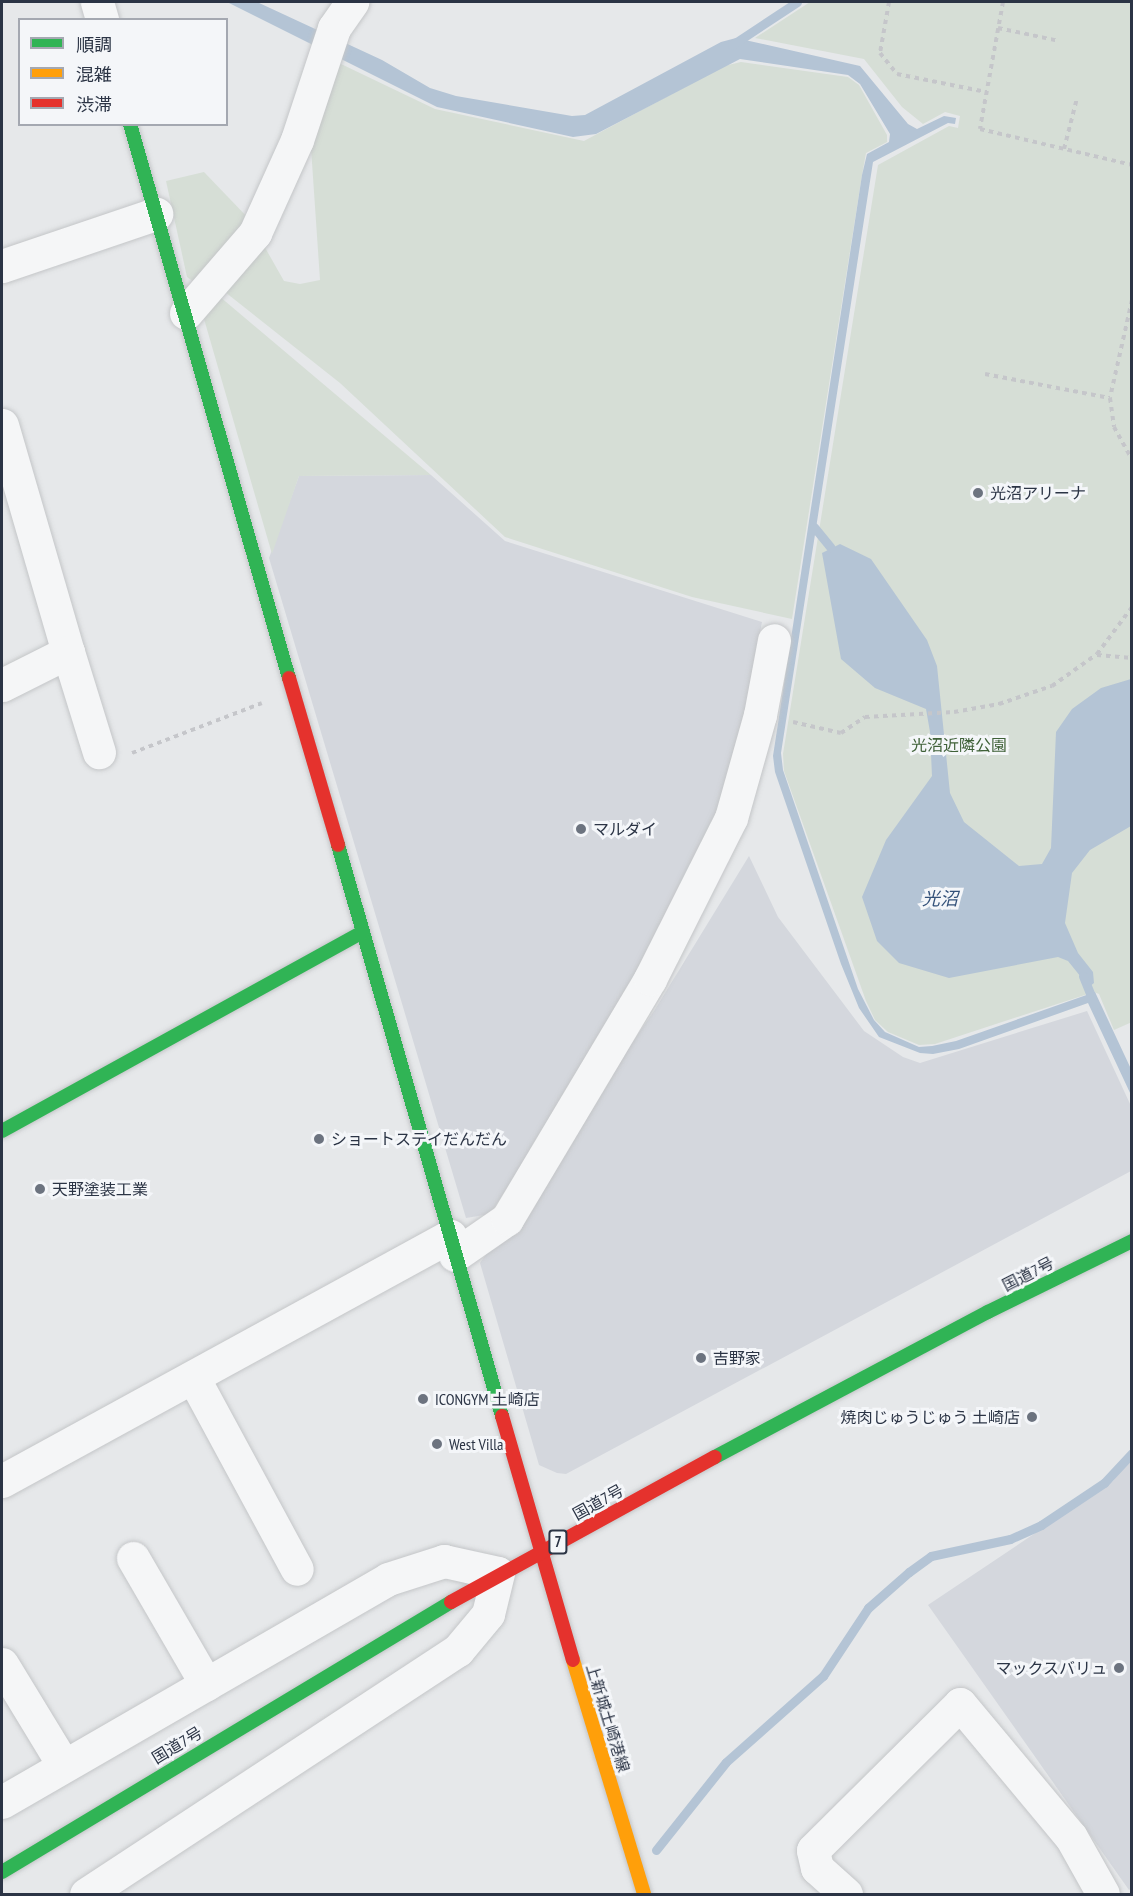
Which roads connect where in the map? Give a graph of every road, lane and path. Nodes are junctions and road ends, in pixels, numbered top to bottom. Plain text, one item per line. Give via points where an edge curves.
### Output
1 (97, 2) edge
2 (352, 2) edge
3 (889, 2) edge
4 (1003, 2) edge
5 (101, 18) edge
6 (998, 28) junction
7 (1059, 41) dead end
8 (986, 92) junction
9 (1077, 98) dead end
10 (131, 126) edge
11 (1064, 149) junction
12 (1131, 165) edge
13 (156, 214) junction
14 (2, 266) edge
15 (1131, 300) edge
16 (186, 313) junction
17 (985, 374) dead end
18 (1110, 398) junction
19 (2, 425) edge
20 (1131, 459) edge
21 (7, 468) edge
22 (1131, 607) edge
23 (774, 640) dead end
24 (68, 652) junction
25 (1097, 654) junction
26 (1131, 658) edge
27 (2, 684) edge
28 (295, 694) junction
29 (795, 723) dead end
30 (99, 752) joint
31 (363, 932) junction
32 (2, 1131) edge
33 (1131, 1241) edge
34 (453, 1246) junction
35 (193, 1377) junction
36 (2, 1481) edge
37 (540, 1552) junction
38 (133, 1558) dead end
39 (297, 1569) dead end
40 (498, 1573) junction
41 (2, 1664) edge
42 (206, 1684) junction
43 (64, 1766) junction
44 (2, 1802) edge
45 (2, 1872) edge
46 (86, 1894) edge
47 (644, 1894) edge
48 (846, 1894) edge
49 (1103, 1894) edge

1 - 5 street
2 - 16 street via 328,46 297,140 255,233
3 - 8 path via 880,53 897,74
4 - 6 path
6 - 7 path
6 - 8 path
8 - 11 path via 980,129
9 - 11 path
10 - 13 main road, 上新城土崎港線
11 - 12 path
13 - 14 street
13 - 16 main road, 上新城土崎港線
15 - 18 path
16 - 28 main road, 上新城土崎港線
17 - 18 path
18 - 20 path via 1114,427
19 - 21 street
21 - 24 street
22 - 25 path
23 - 34 street via 760,715 731,818 650,979 507,1219
24 - 27 street
24 - 30 street
25 - 26 path
25 - 29 path via 1052,686 999,704 954,712 865,717 842,733
28 - 30 path via 116,759 106,759
28 - 31 main road, 上新城土崎港線
31 - 32 main road
31 - 34 main road, 上新城土崎港線
33 - 37 main road, 国道7号 / 7 via 978,1318
34 - 35 street
34 - 37 main road, 上新城土崎港線
35 - 36 street
35 - 39 street
37 - 40 main road, 国道7号 / 7
37 - 47 main road, 上新城土崎港線
38 - 42 street
40 - 42 street via 444,1561 420,1566 388,1579
40 - 45 main road, 国道7号 / 7
40 - 46 street via 488,1614 458,1650
41 - 43 street
42 - 43 street
43 - 44 street
48 - 49 street via 817,1868 813,1850 960,1704 1071,1837

